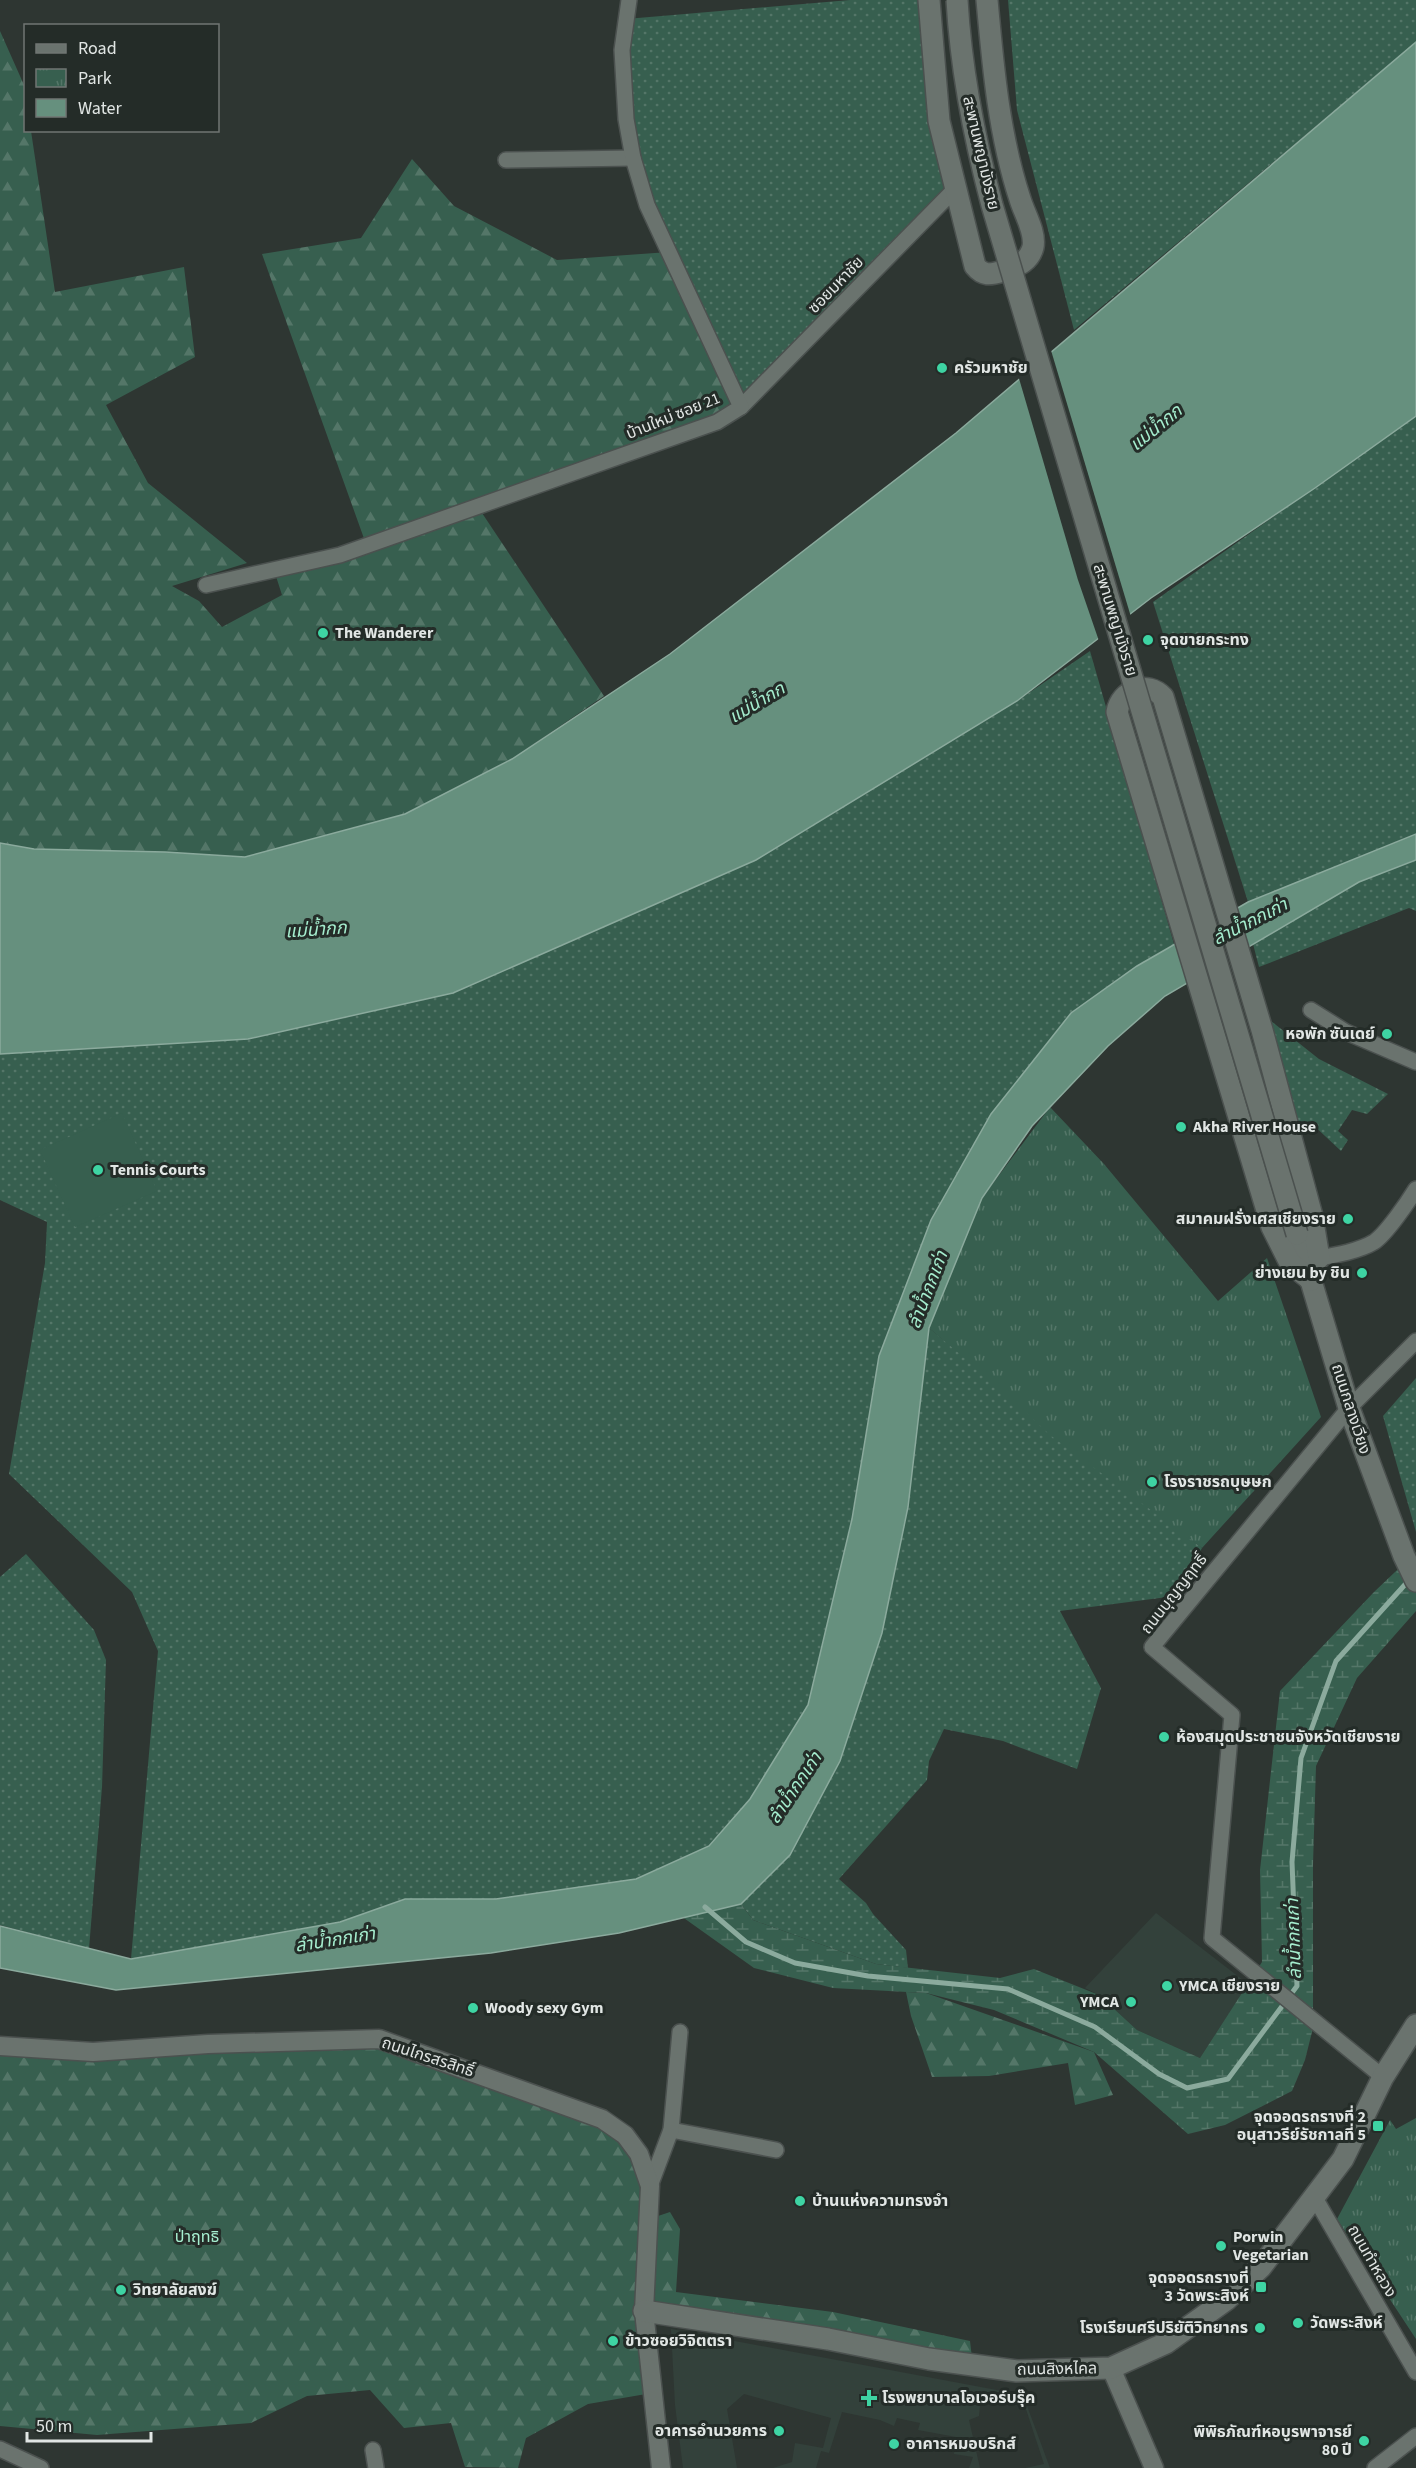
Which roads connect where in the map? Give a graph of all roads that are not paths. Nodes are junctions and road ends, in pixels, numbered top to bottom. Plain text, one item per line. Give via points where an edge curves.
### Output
1 (629, 0) edge
2 (929, 0) edge
3 (957, 0) edge
4 (987, 0) edge
5 (633, 158) junction
6 (506, 160) dead end
7 (956, 188) junction
8 (741, 407) junction
9 (207, 585) dead end
10 (1311, 1010) dead end
11 (1416, 1062) edge
12 (1416, 1189) edge
13 (1297, 1234) joint
14 (1319, 1258) junction
15 (1311, 1280) junction
16 (1416, 1341) edge
17 (1349, 1408) junction
18 (1416, 1581) edge
19 (1416, 2025) edge
20 (680, 2032) dead end
21 (0, 2046) edge
22 (1383, 2077) junction
23 (671, 2130) junction
24 (776, 2150) dead end
25 (650, 2186) junction
26 (1315, 2198) junction
27 (644, 2311) junction
28 (1111, 2368) junction
29 (1416, 2372) edge
30 (1416, 2436) edge
31 (0, 2449) edge
32 (373, 2450) dead end
33 (41, 2468) edge
34 (376, 2468) edge
35 (661, 2468) edge
36 (1154, 2468) edge
37 (1375, 2468) edge

1 - 5 street, บ้านใหม่ ซอย 21 via 622,50 626,119
2 - 7 main road via 939,121
3 - 13 main road, สะพานพญามังราย, bridge via 963,75 990,195
4 - 7 main road via 1003,132 1034,244 1022,264 990,275 980,273
5 - 6 street
5 - 8 street, บ้านใหม่ ซอย 21 via 647,205
7 - 8 street, ซอยมหาชัย
8 - 9 street, บ้านใหม่ ซอย 21 via 717,422 340,555
10 - 11 street via 1346,1032
12 - 14 street via 1374,1242
13 - 15 main road, ถนนกลางเวียง
14 - 15 street
14 - 15 main road via 1312,1216 1242,962 1163,697 1154,689 1134,690 1121,699 1117,712 1272,1227 1290,1263
15 - 17 main road, ถนนกลางเวียง
16 - 17 street, ถนนบุญญฤทธิ์
17 - 18 main road, ถนนกลางเวียง
17 - 22 street, ถนนบุญญฤทธิ์ via 1152,1647 1232,1715 1212,1938
19 - 22 main road, ถนนสิงหไคล
20 - 23 street
21 - 25 street, ถนนไกรสรสิทธิ์ via 93,2052 379,2039 602,2119 625,2135 639,2154
22 - 26 main road, ถนนสิงหไคล via 1343,2159
23 - 24 street
23 - 25 street
25 - 27 street, ถนนไกรสรสิทธิ์
26 - 28 main road, ถนนสิงหไคล via 1261,2267 1226,2300 1166,2343
26 - 29 street, ถนนทำหลวง
27 - 28 main road, ถนนสิงหไคล via 828,2339 929,2360 1017,2371
27 - 35 street, ถนนไกรสรสิทธิ์
28 - 36 street
30 - 37 street
31 - 33 street
32 - 34 street

